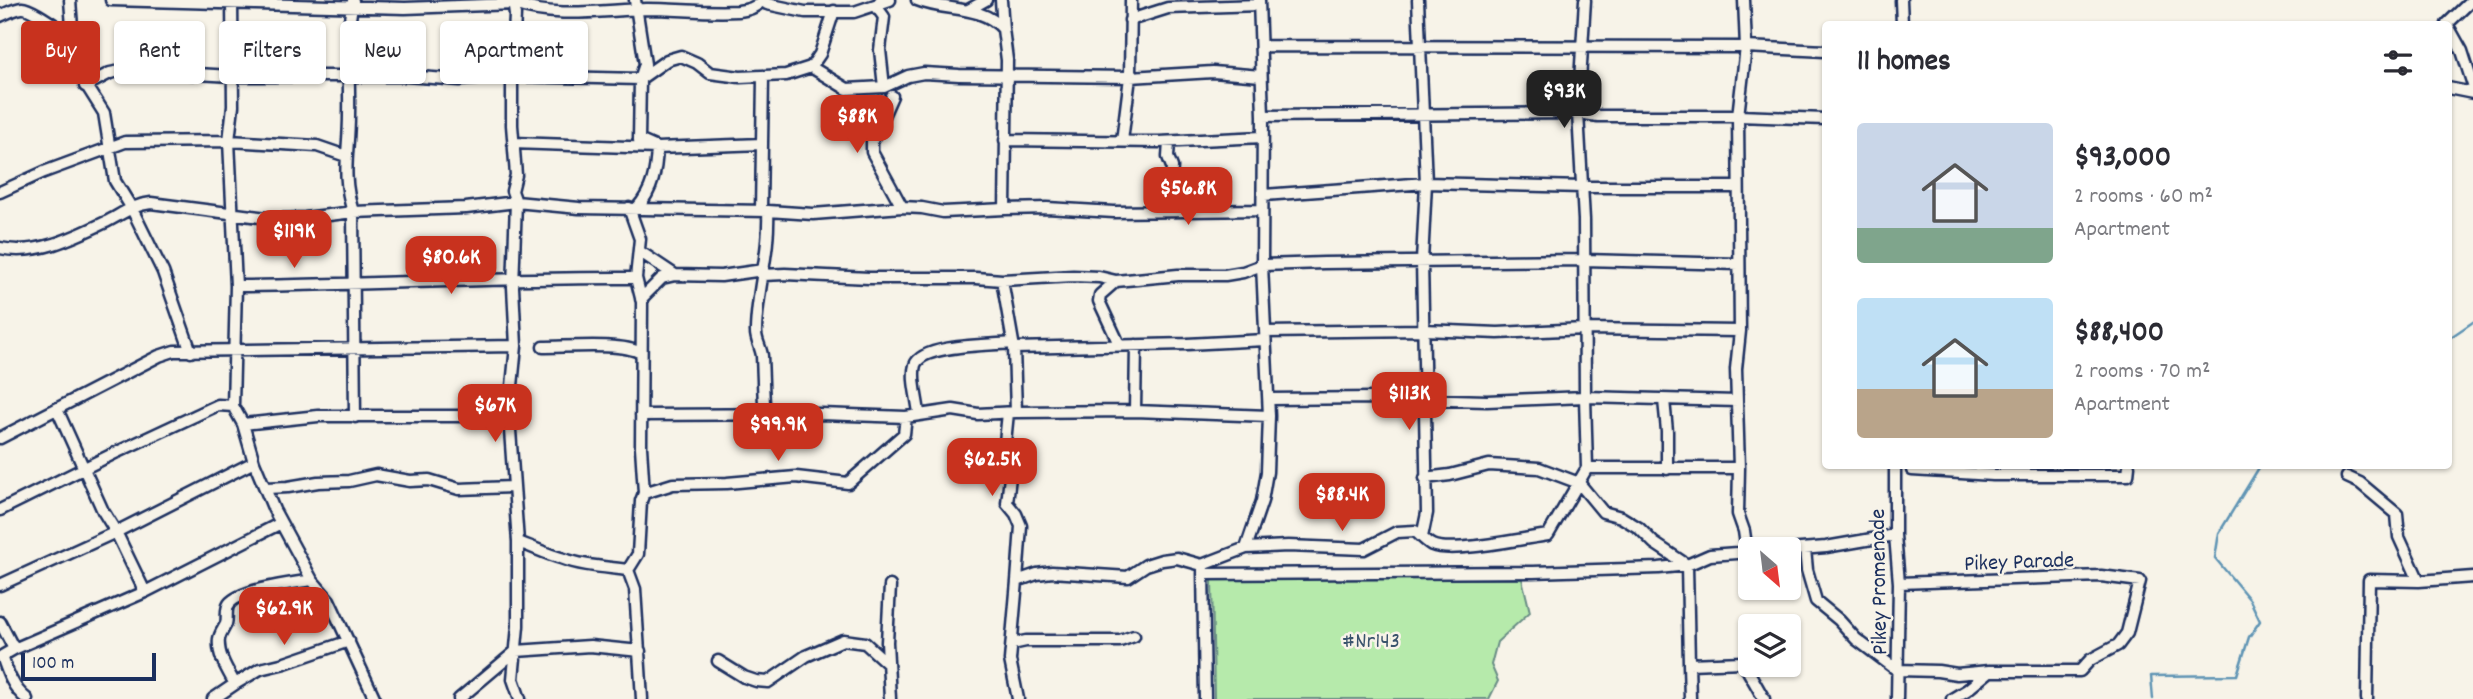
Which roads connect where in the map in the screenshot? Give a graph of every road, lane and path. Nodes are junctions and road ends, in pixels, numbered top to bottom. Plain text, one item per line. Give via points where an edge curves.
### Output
1 (38, 0) edge
2 (71, 0) edge
3 (111, 0) edge
4 (762, 0) edge
5 (890, 0) edge
6 (917, 0) edge
7 (986, 0) edge
8 (1001, 0) edge
9 (1131, 0) edge
10 (1418, 0) edge
11 (1584, 0) edge
12 (1744, 0) edge
13 (1902, 0) edge
14 (2472, 0) edge
15 (232, 2) edge
16 (514, 2) edge
17 (1259, 2) edge
18 (353, 3) edge
19 (381, 3) edge
20 (878, 3) edge
21 (636, 5) edge
22 (29, 8) junction
23 (970, 9) junction
24 (834, 11) junction
25 (0, 16) edge
26 (1130, 20) junction
27 (46, 21) edge
28 (71, 21) edge
29 (232, 21) edge
30 (351, 21) edge
31 (515, 21) edge
32 (1902, 21) edge
33 (2452, 21) edge
34 (1003, 29) junction
35 (2452, 32) edge
36 (1261, 46) junction
37 (1582, 46) junction
38 (1418, 47) junction
39 (1746, 47) junction
40 (1822, 51) edge
41 (811, 67) junction
42 (219, 75) edge
43 (1007, 75) junction
44 (1261, 76) junction
45 (763, 77) junction
46 (1130, 77) junction
47 (588, 78) edge
48 (640, 79) junction
49 (232, 84) edge
50 (348, 84) edge
51 (512, 84) edge
52 (2473, 85) edge
53 (85, 86) joint
54 (884, 87) junction
55 (2452, 89) edge
56 (2473, 93) edge
57 (892, 96) dead end
58 (1578, 113) junction
59 (1424, 115) junction
60 (1263, 116) junction
61 (1738, 116) junction
62 (1822, 119) edge
63 (1262, 137) junction
64 (1005, 140) junction
65 (229, 141) junction
66 (1122, 141) junction
67 (1169, 142) junction
68 (513, 143) junction
69 (762, 144) junction
70 (110, 146) junction
71 (657, 148) junction
72 (346, 156) junction
73 (1426, 183) junction
74 (1582, 187) junction
75 (1737, 187) junction
76 (0, 192) edge
77 (1264, 195) junction
78 (516, 202) junction
79 (131, 207) junction
80 (902, 207) junction
81 (633, 208) junction
82 (1005, 209) junction
83 (1261, 210) junction
84 (764, 211) junction
85 (1160, 211) junction
86 (353, 212) junction
87 (232, 213) junction
88 (0, 248) edge
89 (639, 251) junction
90 (1584, 260) junction
91 (1422, 261) junction
92 (1739, 264) junction
93 (1262, 265) junction
94 (763, 273) junction
95 (675, 275) junction
96 (1089, 277) junction
97 (636, 278) junction
98 (514, 279) junction
99 (1002, 280) junction
100 (1116, 281) junction
101 (353, 285) junction
102 (236, 286) junction
103 (641, 299) junction
104 (1099, 301) junction
105 (1584, 329) junction
106 (1424, 330) junction
107 (1740, 331) junction
108 (1265, 336) junction
109 (1119, 344) junction
110 (1136, 345) junction
111 (516, 346) junction
112 (1013, 346) junction
113 (543, 347) dead end
114 (356, 350) junction
115 (191, 352) junction
116 (235, 352) junction
117 (641, 354) junction
118 (1584, 397) junction
119 (1424, 399) junction
120 (1269, 400) junction
121 (1664, 400) junction
122 (1737, 401) junction
123 (233, 406) junction
124 (57, 409) junction
125 (1135, 411) junction
126 (1012, 413) junction
127 (919, 414) junction
128 (641, 415) junction
129 (765, 415) junction
130 (509, 416) junction
131 (1269, 416) junction
132 (355, 417) junction
133 (906, 417) junction
134 (243, 424) junction
135 (0, 438) edge
136 (254, 462) junction
137 (84, 467) junction
138 (1587, 468) junction
139 (1739, 468) junction
140 (1667, 469) junction
141 (1895, 469) edge
142 (2129, 469) edge
143 (1912, 470) dead end
144 (2347, 477) dead end
145 (1425, 478) junction
146 (1579, 483) junction
147 (512, 487) junction
148 (266, 488) junction
149 (644, 493) junction
150 (0, 510) edge
151 (281, 523) junction
152 (116, 532) junction
153 (1895, 535) junction
154 (1422, 537) junction
155 (1745, 537) edge
156 (518, 542) junction
157 (1246, 548) junction
158 (1801, 549) edge
159 (1805, 549) junction
160 (1738, 553) edge
161 (1687, 565) junction
162 (1203, 569) junction
163 (628, 570) junction
164 (2473, 578) edge
165 (312, 580) junction
166 (1017, 581) junction
167 (2419, 581) junction
168 (1899, 583) junction
169 (0, 585) edge
170 (890, 586) dead end
171 (145, 592) junction
172 (0, 622) edge
173 (1135, 636) dead end
174 (349, 641) junction
175 (1012, 644) junction
176 (14, 649) junction
177 (640, 650) junction
178 (516, 651) junction
179 (1, 656) edge
180 (718, 661) dead end
181 (887, 663) junction
182 (1689, 664) junction
183 (1897, 670) junction
184 (1990, 671) junction
185 (235, 684) junction
186 (27, 699) edge
187 (213, 699) edge
188 (375, 699) edge
189 (459, 699) edge
190 (520, 699) edge
191 (642, 699) edge
192 (890, 699) edge
193 (1018, 699) edge
194 (1205, 699) edge
195 (1690, 699) edge
196 (1764, 699) edge
197 (1897, 699) edge
198 (1952, 699) edge
199 (2367, 699) edge

1 - 22 street
2 - 28 street
3 - 15 street
4 - 21 street via 756,7 739,11
4 - 24 street via 793,10
5 - 20 street
6 - 23 street via 952,10
7 - 23 street
8 - 34 street
9 - 26 street
10 - 38 street
11 - 37 street
12 - 39 street
13 - 32 street
14 - 33 street
15 - 18 street
15 - 29 street
16 - 19 street via 432,8
16 - 21 street via 528,9 591,13
16 - 31 street
17 - 26 street via 1168,8
17 - 36 street
18 - 19 street
18 - 30 street
20 - 24 street via 854,12
20 - 54 street via 884,16 880,50
21 - 48 street via 645,64
22 - 25 street
22 - 27 street
23 - 34 street
24 - 41 street
26 - 46 street
34 - 43 street
35 - 52 street
36 - 38 street
36 - 44 street
37 - 38 street
37 - 39 street
37 - 58 street
38 - 59 street
39 - 40 street
39 - 61 street
41 - 45 street via 796,74
41 - 54 street via 847,89
42 - 53 street via 126,70
43 - 46 street
43 - 54 street via 924,73
43 - 64 street
44 - 46 street via 1213,72
44 - 60 street
45 - 48 street via 710,73 681,56
45 - 69 street
46 - 66 street
47 - 48 street
48 - 71 street via 639,140
49 - 65 street
50 - 72 street
51 - 68 street
53 - 70 street via 104,114
55 - 56 street
57 - 80 street via 872,141 872,152
58 - 59 street
58 - 61 street
58 - 74 street
59 - 60 street
59 - 73 street
60 - 63 street
61 - 62 street
61 - 75 street
63 - 67 street
63 - 77 street
64 - 66 street
64 - 82 street
65 - 70 street via 136,140
65 - 72 street via 317,146
65 - 87 street
66 - 67 street
67 - 85 street via 1171,180
68 - 71 street
68 - 78 street
69 - 71 street
69 - 84 street
70 - 76 street
70 - 79 street via 115,181
71 - 81 street via 646,198
72 - 86 street via 346,189
73 - 74 street
73 - 77 street
73 - 91 street
74 - 75 street
74 - 90 street
75 - 92 street
77 - 83 street
78 - 81 street
78 - 86 street
78 - 98 street
79 - 87 street via 151,203
79 - 88 street via 53,244 27,251
79 - 115 street via 163,272
80 - 82 street via 943,212
80 - 84 street via 813,214
81 - 84 street
81 - 89 street
82 - 85 street
83 - 85 street
83 - 93 street
84 - 94 street via 769,232
86 - 87 street via 286,219
86 - 101 street
87 - 102 street
89 - 95 street
89 - 97 street
90 - 91 street
90 - 92 street
90 - 105 street
91 - 93 street
91 - 106 street
92 - 107 street
93 - 100 street via 1225,275
93 - 108 street
94 - 95 street
94 - 99 street
94 - 129 street via 755,334 762,353
95 - 103 street via 662,278
96 - 99 street
96 - 100 street
96 - 104 street
97 - 98 street
97 - 103 street
98 - 101 street
98 - 111 street
99 - 112 street
100 - 104 street
101 - 102 street
101 - 114 street
102 - 116 street
103 - 117 street
104 - 109 street
105 - 106 street
105 - 107 street
105 - 118 street
106 - 108 street
106 - 119 street
107 - 122 street
108 - 110 street
108 - 120 street
109 - 110 street
109 - 112 street
110 - 125 street
111 - 114 street
111 - 130 street
112 - 126 street
112 - 127 street via 948,348 918,359 914,368
113 - 117 street via 614,346
114 - 116 street
114 - 132 street
115 - 116 street
115 - 124 street via 168,353
116 - 123 street
117 - 128 street
118 - 119 street
118 - 121 street
118 - 138 street
119 - 120 street
119 - 145 street
120 - 131 street
121 - 122 street
121 - 140 street
122 - 139 street
123 - 134 street
123 - 137 street via 218,405 199,412
124 - 135 street
124 - 137 street
125 - 126 street
125 - 131 street
126 - 127 street via 953,410
126 - 166 street via 1004,452 1010,477 1007,503 1021,526
127 - 133 street
128 - 129 street
128 - 149 street
129 - 133 street
130 - 132 street
130 - 147 street
131 - 157 street via 1262,501
132 - 134 street
133 - 149 street via 904,434 848,483 796,477 673,484
134 - 136 street
136 - 148 street
136 - 152 street
137 - 150 street
137 - 152 street
138 - 140 street
138 - 146 street
139 - 140 street
139 - 155 street via 1738,514
141 - 153 street, Pikey Promenade
142 - 143 street via 2128,475
144 - 167 street via 2397,514 2399,537
145 - 146 street via 1489,465 1539,468
145 - 154 street via 1427,513
146 - 154 street via 1548,535 1452,546 1433,546
146 - 161 street via 1603,512 1639,528
147 - 148 street via 459,489 429,480 376,475
147 - 156 street
148 - 151 street
149 - 163 street via 638,554
151 - 165 street
151 - 171 street
152 - 169 street
152 - 171 street
153 - 159 street
153 - 168 street, Pikey Promenade
154 - 157 street via 1415,531 1397,532 1364,549
156 - 163 street via 571,561
156 - 178 street
157 - 162 street
158 - 159 street
159 - 183 street via 1816,601
160 - 161 street via 1710,555
161 - 162 street via 1533,572
161 - 182 street
162 - 166 street via 1177,558 1146,565 1128,577 1052,572
162 - 194 street
163 - 177 street via 635,589
164 - 167 street
165 - 174 street via 329,600
165 - 185 street via 275,585 238,597 227,606 219,648
166 - 175 street
167 - 199 street via 2369,580
168 - 183 street, Pikey Promenade
168 - 184 street, Pikey Parade via 2101,576 2140,581 2127,633 2118,645 2090,660 2081,671
170 - 181 street
171 - 176 street
172 - 176 street
173 - 175 street via 1120,641
174 - 185 street via 260,668
174 - 188 street
175 - 193 street via 1011,673
176 - 179 street
177 - 178 street via 590,646
177 - 191 street
178 - 189 street
178 - 190 street via 513,679
179 - 186 street
180 - 181 street via 744,677 768,682 806,656 843,640 865,643
181 - 192 street
182 - 195 street
182 - 196 street via 1743,662
183 - 184 street
183 - 197 street, Pikey Promenade
184 - 198 street
185 - 187 street

